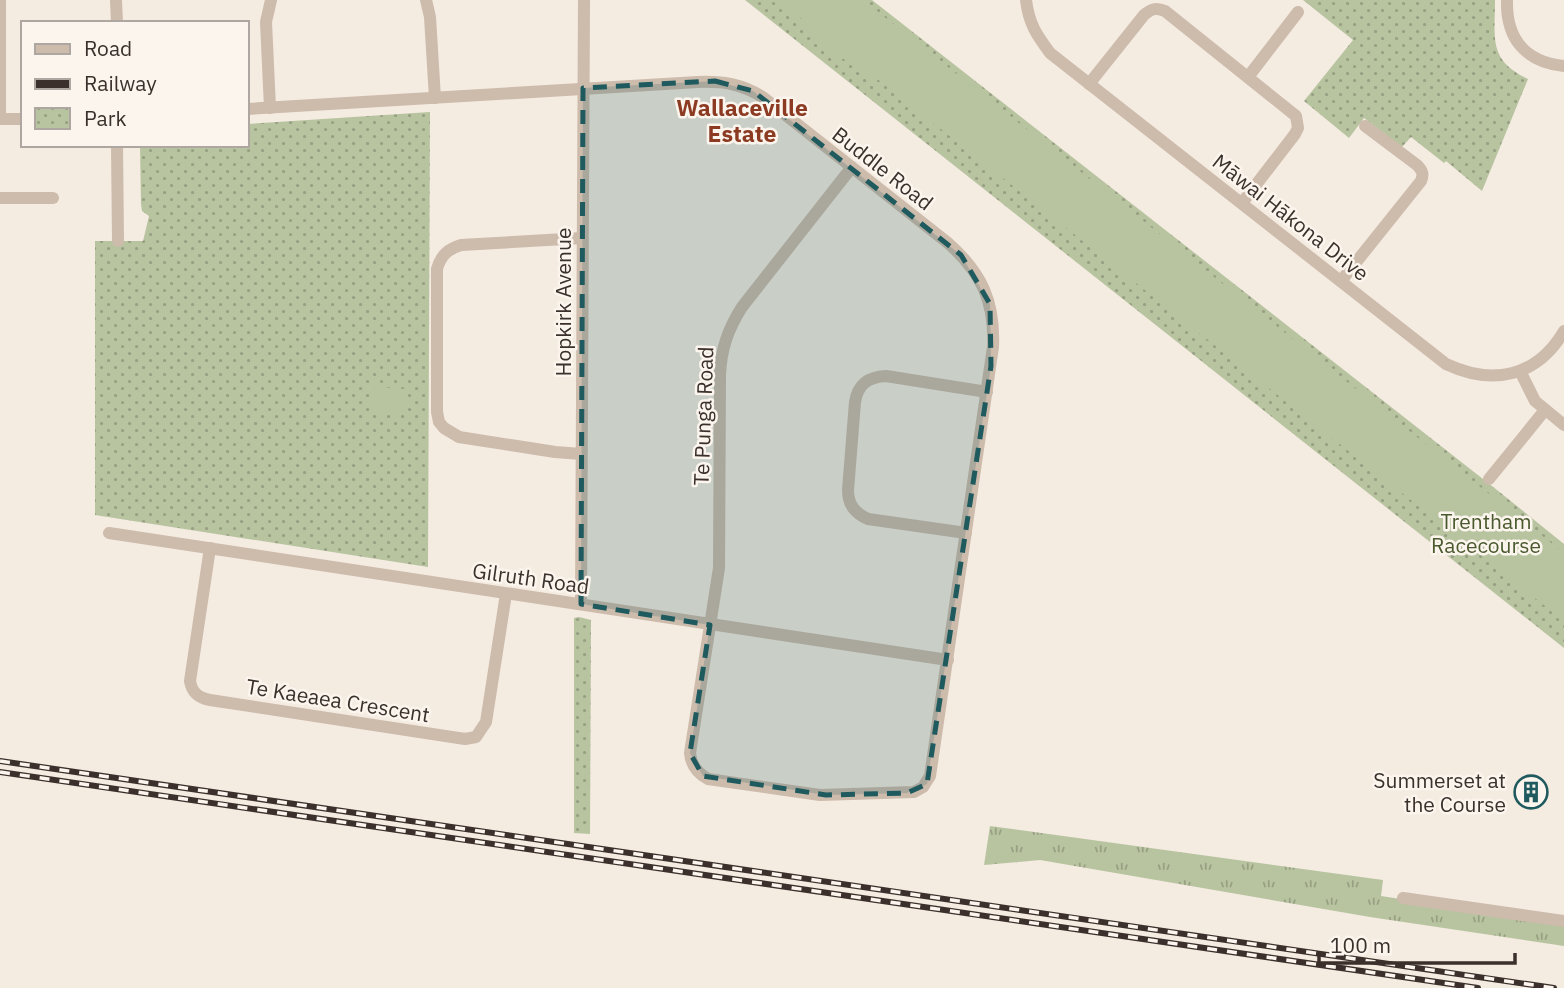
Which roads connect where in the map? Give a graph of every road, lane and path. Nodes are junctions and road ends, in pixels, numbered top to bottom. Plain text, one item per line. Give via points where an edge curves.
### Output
1 (0, 0) edge
2 (116, 0) edge
3 (271, 0) edge
4 (426, 0) edge
5 (584, 0) edge
6 (1026, 0) edge
7 (1507, 0) edge
8 (1160, 4) edge
9 (1298, 12) dead end
10 (117, 21) edge
11 (1564, 66) edge
12 (1248, 77) junction
13 (1089, 84) junction
14 (583, 88) junction
15 (435, 99) junction
16 (270, 108) junction
17 (248, 110) edge
18 (0, 119) edge
19 (21, 119) edge
20 (1365, 126) dead end
21 (117, 147) edge
22 (852, 167) junction
23 (0, 198) edge
24 (53, 198) dead end
25 (1242, 203) junction
26 (582, 238) junction
27 (118, 241) dead end
28 (1341, 281) junction
29 (1564, 331) edge
30 (1520, 371) junction
31 (987, 392) junction
32 (1545, 410) junction
33 (1564, 425) edge
34 (581, 454) junction
35 (1489, 479) dead end
36 (127, 521) dead end
37 (109, 533) dead end
38 (966, 533) junction
39 (125, 535) junction
40 (211, 548) junction
41 (506, 593) junction
42 (581, 604) junction
43 (710, 625) junction
44 (948, 660) junction
45 (1403, 898) dead end
46 (1564, 921) edge

1 - 18 street
2 - 10 street
3 - 16 street via 266,22
4 - 15 street
5 - 14 street, Hopkirk Avenue
6 - 13 street, Māwai Hākona Drive via 1029,18 1050,53
7 - 11 street via 1506,14 1524,51 1539,61
8 - 12 street
8 - 13 street via 1144,15
9 - 12 street
12 - 25 street via 1296,116 1298,128
13 - 25 street, Māwai Hākona Drive
14 - 15 street, Buddle Road
14 - 22 street, Buddle Road via 715,81 742,86
14 - 26 street, Hopkirk Avenue
15 - 16 street, Buddle Road
16 - 17 street, Buddle Road
18 - 19 street
20 - 28 street via 1417,165 1423,176
21 - 27 street
22 - 31 street, Buddle Road via 961,255 979,278 990,304 994,331
22 - 43 street, Te Punga Road via 742,307 725,339 720,375 719,568
23 - 24 street
25 - 28 street, Māwai Hākona Drive
26 - 34 street, Hopkirk Avenue
26 - 34 street via 461,245 444,253 437,269 439,422 460,437
28 - 30 street, Māwai Hākona Drive via 1446,364 1484,376
29 - 30 street, Māwai Hākona Drive via 1552,347
30 - 32 street via 1531,395
31 - 38 street, Buddle Road
31 - 38 street via 886,376 864,383 856,394 848,490 855,510 868,519
32 - 33 street
32 - 35 street
34 - 42 street, Hopkirk Avenue
36 - 39 street
37 - 39 street, Gilruth Road
38 - 44 street, Buddle Road
39 - 40 street, Gilruth Road
40 - 41 street, Gilruth Road
40 - 41 street, Te Kaeaea Crescent via 190,681 200,697 237,705 475,737 486,722
41 - 42 street, Gilruth Road
42 - 43 street, Gilruth Road
43 - 44 street, Gilruth Road
43 - 44 street, Te Punga Road via 690,757 700,774 714,780 820,795 919,790 931,774
45 - 46 street

